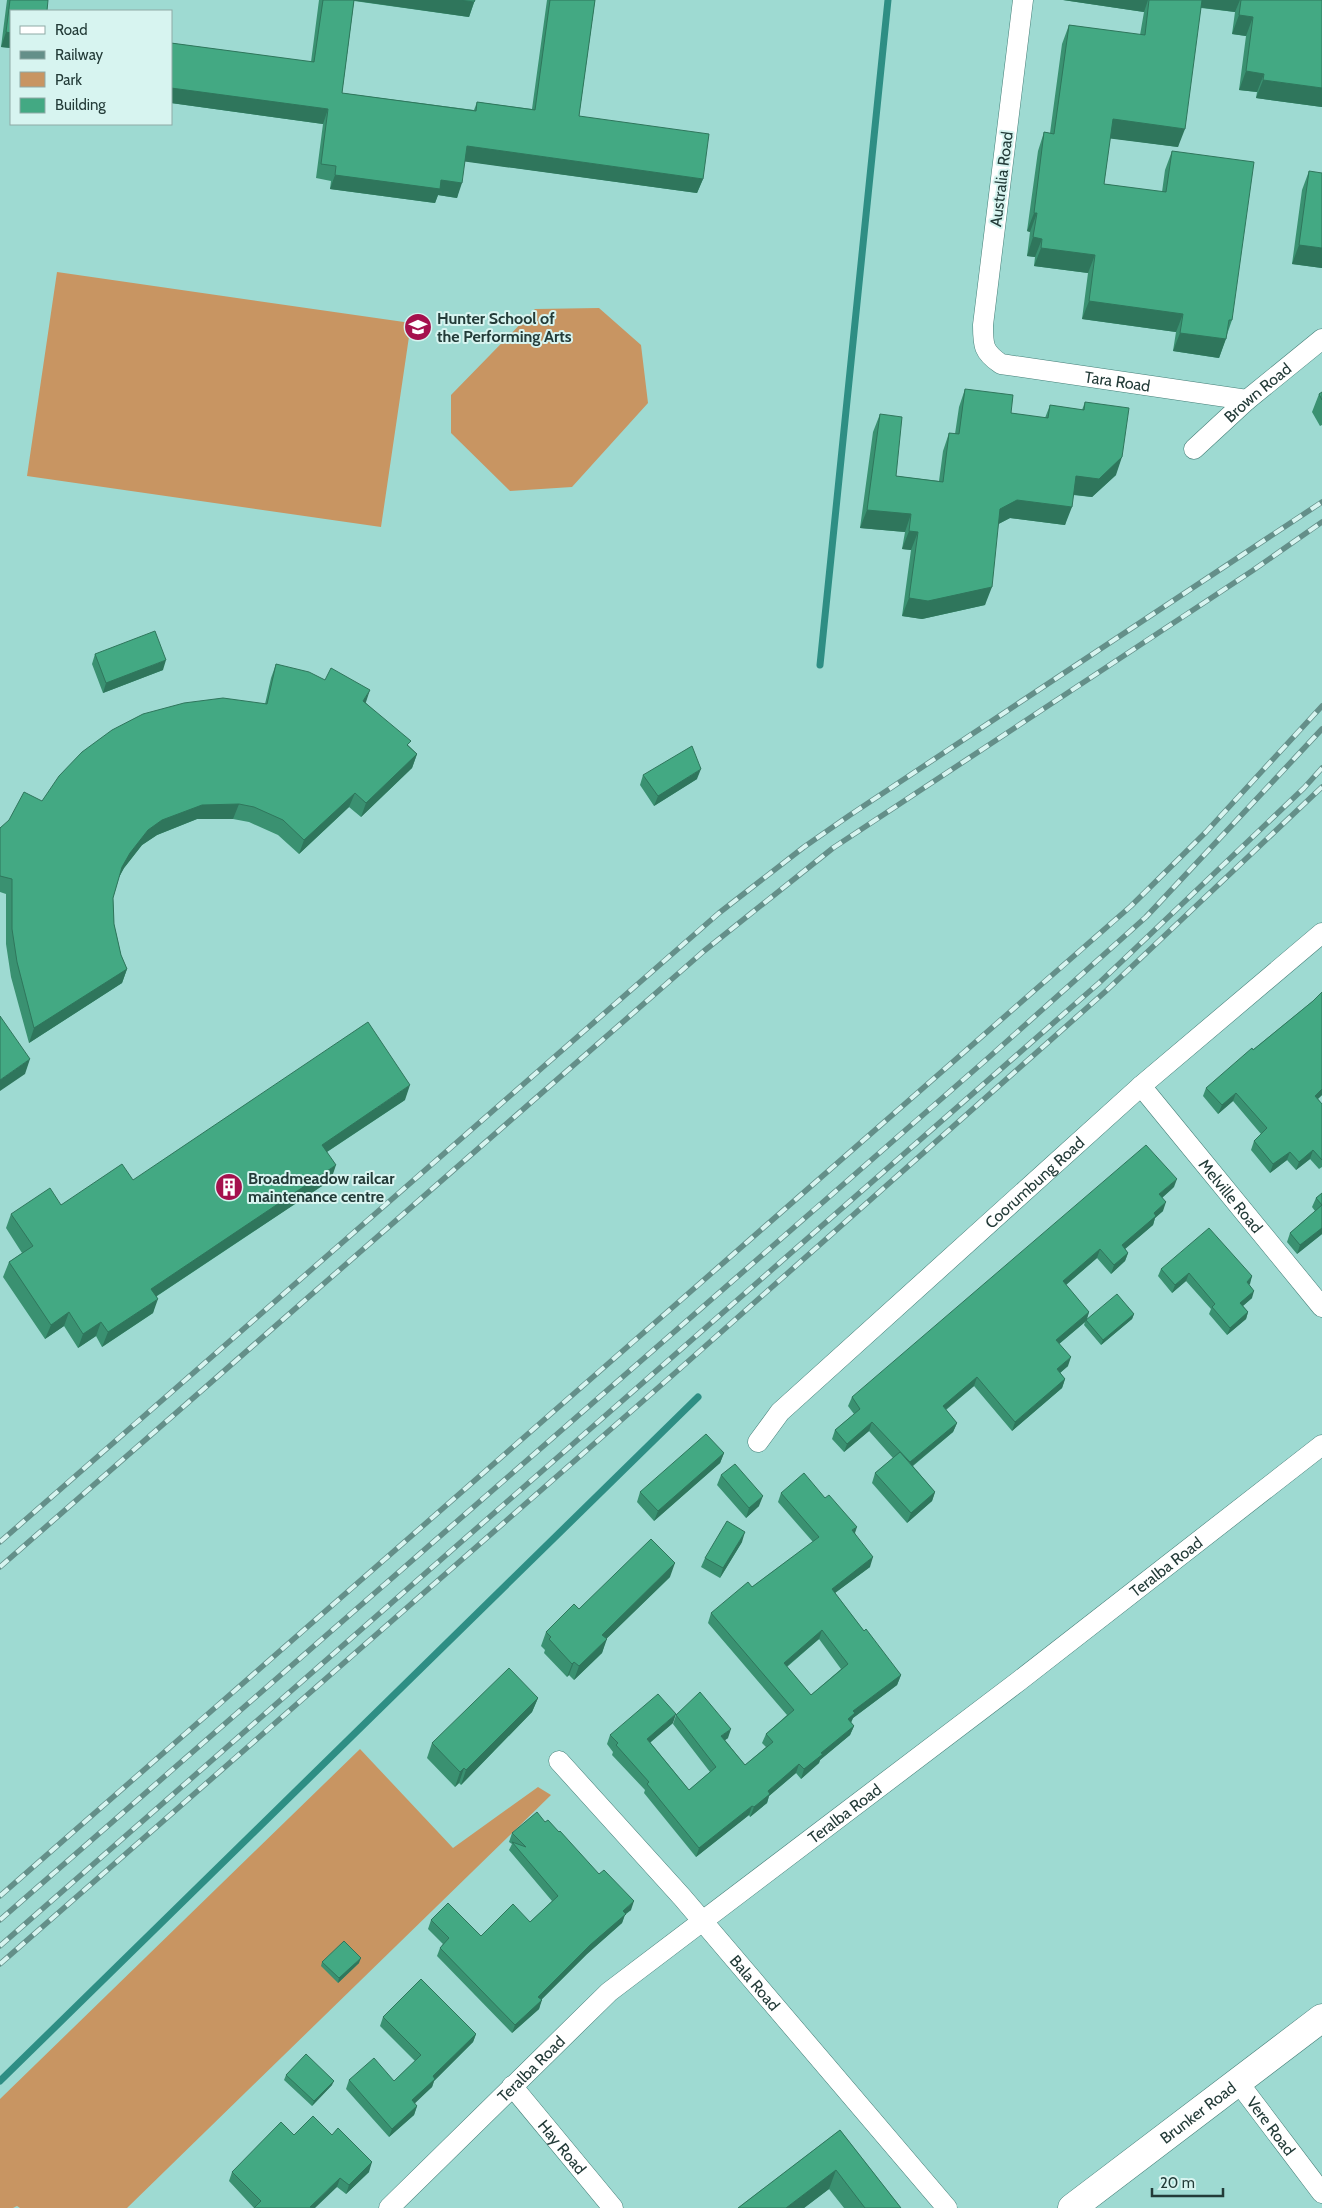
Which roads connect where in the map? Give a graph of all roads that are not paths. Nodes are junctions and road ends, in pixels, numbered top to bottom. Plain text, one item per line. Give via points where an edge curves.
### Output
1 (1023, 0) edge
2 (1322, 339) edge
3 (990, 357) joint
4 (1247, 400) junction
5 (1194, 449) dead end
6 (1322, 933) edge
7 (1141, 1086) junction
8 (1322, 1307) edge
9 (758, 1442) dead end
10 (1322, 1445) edge
11 (559, 1761) dead end
12 (702, 1922) junction
13 (1322, 2018) edge
14 (1238, 2082) junction
15 (512, 2086) junction
16 (1322, 2193) edge
17 (389, 2208) edge
18 (613, 2208) edge
19 (947, 2208) edge
20 (1072, 2208) edge

1 - 3 street, Australia Road via 983,325 983,345
2 - 4 street, Brown Road
3 - 4 street, Tara Road via 1001,364
4 - 5 street, Brown Road
6 - 7 street, Coorumbung Road
7 - 8 street, Melville Road
7 - 9 street, Coorumbung Road via 780,1412
10 - 12 street, Teralba Road
11 - 12 street, Bala Road
12 - 15 street, Teralba Road via 609,1992
12 - 19 street, Bala Road
13 - 14 main road, Brunker Road
14 - 16 street, Vere Road
14 - 20 main road, Brunker Road
15 - 17 street, Teralba Road
15 - 18 street, Hay Road

